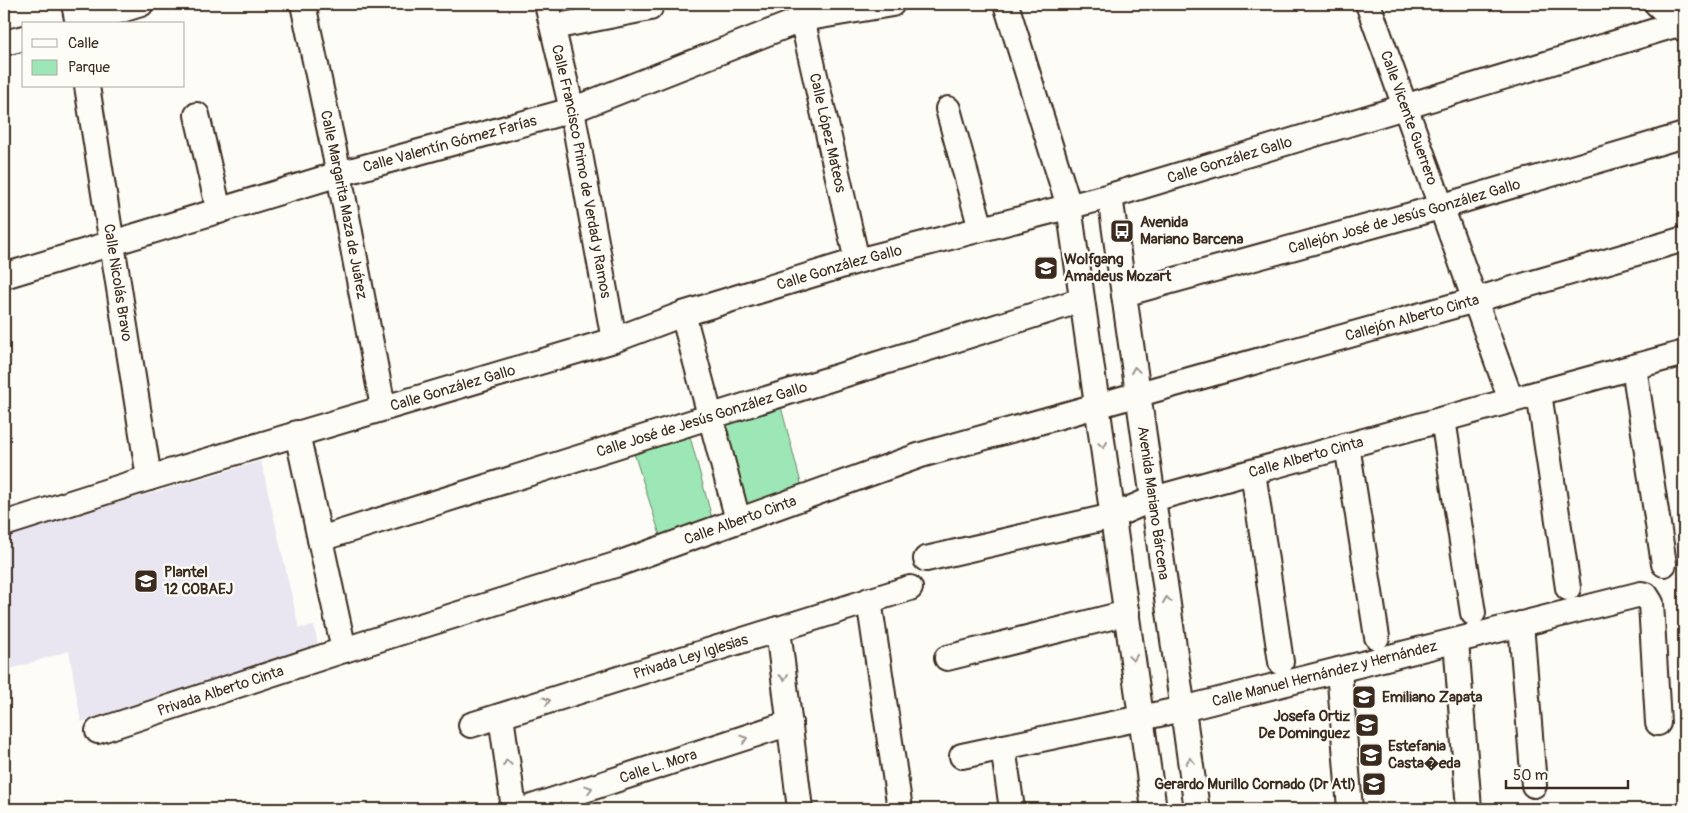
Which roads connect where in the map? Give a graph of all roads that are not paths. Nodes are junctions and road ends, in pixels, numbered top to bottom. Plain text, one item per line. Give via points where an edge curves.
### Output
1 (74, 4) edge
2 (140, 4) edge
3 (303, 4) edge
4 (547, 4) edge
5 (892, 4) edge
6 (1006, 4) edge
7 (1368, 4) edge
8 (1657, 4) edge
9 (650, 8) dead end
10 (801, 11) edge
11 (78, 22) edge
12 (84, 22) edge
13 (1681, 26) edge
14 (553, 27) junction
15 (22, 38) edge
16 (4, 43) edge
17 (87, 88) edge
18 (1404, 106) junction
19 (948, 108) dead end
20 (572, 110) junction
21 (197, 115) dead end
22 (1684, 135) edge
23 (339, 174) junction
24 (1110, 196) junction
25 (1069, 206) junction
26 (1440, 208) junction
27 (219, 211) junction
28 (982, 229) junction
29 (1684, 239) edge
30 (113, 243) junction
31 (857, 262) junction
32 (4, 276) edge
33 (1124, 294) junction
34 (1082, 300) junction
35 (1475, 300) junction
36 (683, 314) junction
37 (614, 340) junction
38 (1684, 353) edge
39 (1634, 367) junction
40 (1540, 392) junction
41 (1138, 395) junction
42 (1511, 400) junction
43 (1097, 406) junction
44 (383, 407) junction
45 (710, 416) junction
46 (1442, 419) junction
47 (297, 433) junction
48 (1347, 445) junction
49 (1253, 472) junction
50 (149, 478) junction
51 (1153, 499) junction
52 (1113, 516) junction
53 (738, 520) junction
54 (4, 524) edge
55 (320, 539) junction
56 (926, 559) dead end
57 (1664, 564) dead end
58 (910, 588) dead end
59 (1568, 588) dead end
60 (869, 600) junction
61 (1127, 613) junction
62 (1473, 613) dead end
63 (1521, 624) junction
64 (778, 629) junction
65 (1377, 637) dead end
66 (1456, 641) junction
67 (344, 650) junction
68 (947, 658) dead end
69 (1281, 662) dead end
70 (1339, 670) junction
71 (1182, 709) junction
72 (501, 716) junction
73 (1142, 719) junction
74 (1658, 723) dead end
75 (790, 724) junction
76 (471, 725) dead end
77 (98, 731) dead end
78 (1003, 747) junction
79 (962, 756) dead end
80 (1534, 785) dead end
81 (514, 809) edge
82 (526, 809) edge
83 (800, 809) edge
84 (900, 809) edge
85 (1012, 809) edge
86 (1154, 809) edge
87 (1196, 809) edge
88 (1350, 809) edge
89 (1469, 809) edge

1 - 11 street
2 - 12 street
3 - 23 street, Calle Margarita Maza de Juárez
4 - 14 street, Calle Francisco Primo de Verdad y Ramos
5 - 10 street, Calle Valentín Gómez Farías
6 - 25 street
7 - 18 street, Calle Vicente Guerrero
8 - 13 street
9 - 14 street
10 - 20 street, Calle Valentín Gómez Farías
10 - 31 street, Calle López Mateos
13 - 18 street, Calle González Gallo
14 - 20 street, Calle Francisco Primo de Verdad y Ramos
15 - 16 street
17 - 30 street, Calle Nicolás Bravo
18 - 24 street, Calle González Gallo
18 - 26 street, Calle Vicente Guerrero
19 - 28 street
20 - 23 street, Calle Valentín Gómez Farías
20 - 37 street, Calle Francisco Primo de Verdad y Ramos
21 - 27 street
22 - 26 street, Callejón José de Jesús González Gallo
23 - 27 street, Calle Valentín Gómez Farías
23 - 44 street, Calle Margarita Maza de Juárez
24 - 25 street, Calle González Gallo
24 - 33 street, Avenida Mariano Bárcena
25 - 28 street, Calle González Gallo
25 - 34 street
26 - 33 street, Callejón José de Jesús González Gallo
26 - 35 street, Calle Vicente Guerrero
27 - 30 street, Calle Valentín Gómez Farías
28 - 31 street, Calle González Gallo
29 - 35 street, Callejón Alberto Cinta
30 - 32 street, Calle Valentín Gómez Farías
30 - 50 street, Calle Nicolás Bravo
31 - 36 street, Calle González Gallo
41 -> 33 street, Avenida Mariano Bárcena
34 - 43 street
34 - 45 street, Calle José de Jesús González Gallo
35 - 41 street, Callejón Alberto Cinta
35 - 42 street, Calle Vicente Guerrero
36 - 37 street, Calle González Gallo
36 - 45 street
37 - 44 street, Calle González Gallo
38 - 39 street, Calle Alberto Cinta
39 - 40 street, Calle Alberto Cinta
39 - 57 street
40 - 42 street, Calle Alberto Cinta
40 - 59 street
41 - 43 street, Calle Alberto Cinta
41 - 51 street, Avenida Mariano Bárcena
42 - 46 street, Calle Alberto Cinta
43 -> 52 street
43 - 53 street, Calle Alberto Cinta via 921,456
44 - 47 street, Calle González Gallo
45 - 53 street
45 - 55 street, Calle José de Jesús González Gallo
46 - 48 street, Calle Alberto Cinta
46 - 62 street
47 - 50 street, Calle González Gallo
47 - 55 street
48 - 49 street, Calle Alberto Cinta
48 - 65 street
49 - 51 street, Calle Alberto Cinta
49 - 69 street
50 - 54 street, Calle González Gallo
51 - 52 street, Calle Alberto Cinta
71 -> 51 street, Avenida Mariano Bárcena
52 - 56 street, Calle Alberto Cinta
52 - 61 street
53 - 67 street, Calle Alberto Cinta via 615,564
55 - 67 street
58 - 60 street, Privada Ley Iglesias
60 - 64 street, Privada Ley Iglesias
60 - 84 street
61 - 68 street
61 -> 73 street
63 - 66 street, Calle Manuel Hernández y Hernández
63 - 74 street, Calle Manuel Hernández y Hernández via 1634,595 1646,595 1651,603
63 - 80 street
72 -> 64 street, Privada Ley Iglesias
64 -> 75 street
66 - 70 street, Calle Manuel Hernández y Hernández
66 - 89 street
67 - 77 street, Privada Alberto Cinta
70 - 71 street, Calle Manuel Hernández y Hernández
70 - 88 street
71 - 73 street, Calle Manuel Hernández y Hernández
87 -> 71 street, Avenida Mariano Bárcena
72 - 76 street, Privada Ley Iglesias
81 -> 72 street
73 - 78 street, Calle Manuel Hernández y Hernández
73 - 86 street
82 -> 75 street, Calle L. Mora
75 - 83 street
78 - 79 street, Calle Manuel Hernández y Hernández
78 - 85 street

